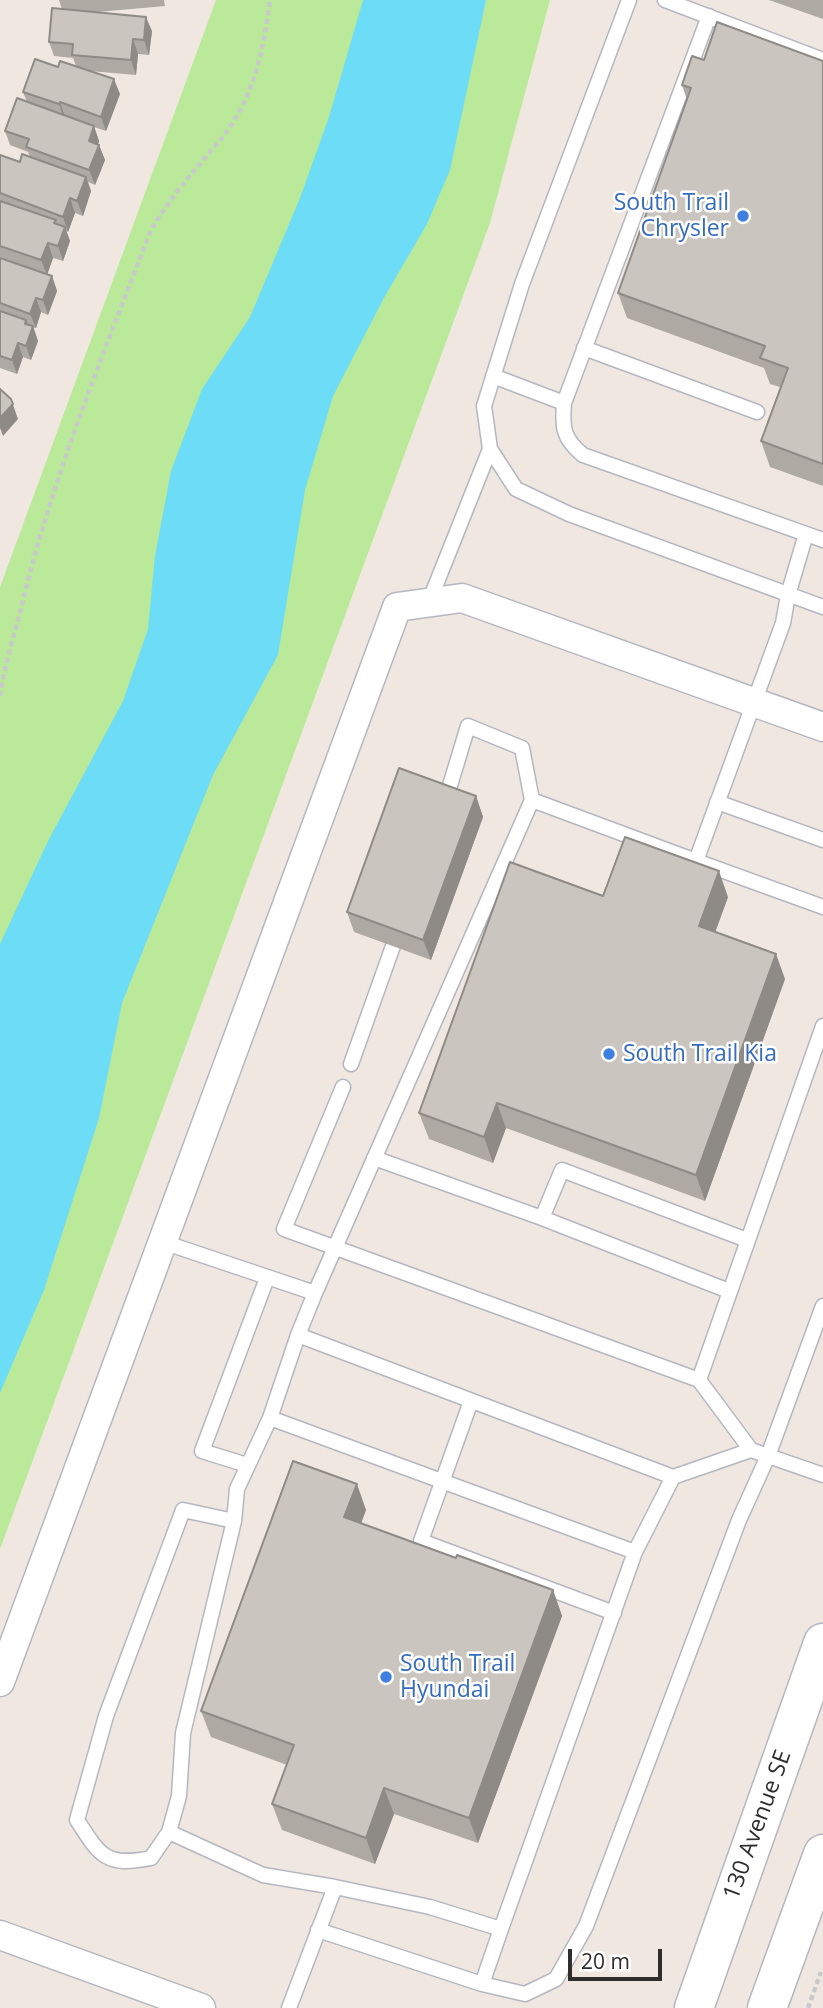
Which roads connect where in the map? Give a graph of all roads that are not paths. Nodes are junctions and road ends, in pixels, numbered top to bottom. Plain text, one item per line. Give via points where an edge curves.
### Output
1 (629, 0) edge
2 (665, 0) edge
3 (709, 16) junction
4 (823, 60) edge
5 (584, 348) junction
6 (493, 376) junction
7 (564, 403) junction
8 (757, 412) dead end
9 (490, 449) junction
10 (806, 534) junction
11 (823, 540) edge
12 (788, 595) junction
13 (429, 602) junction
14 (823, 607) edge
15 (753, 702) junction
16 (823, 727) edge
17 (532, 800) junction
18 (718, 802) junction
19 (445, 803) edge
20 (823, 840) edge
21 (696, 861) junction
22 (823, 908) edge
23 (393, 946) edge
24 (823, 1027) edge
25 (351, 1064) dead end
26 (343, 1087) dead end
27 (374, 1158) junction
28 (542, 1218) junction
29 (747, 1241) junction
30 (163, 1242) junction
31 (335, 1247) junction
32 (267, 1278) junction
33 (729, 1291) junction
34 (315, 1293) junction
35 (823, 1306) edge
36 (298, 1335) junction
37 (699, 1380) junction
38 (471, 1401) junction
39 (270, 1418) junction
40 (751, 1450) junction
41 (768, 1456) junction
42 (247, 1465) junction
43 (823, 1475) edge
44 (673, 1477) junction
45 (441, 1481) junction
46 (234, 1521) junction
47 (635, 1552) junction
48 (614, 1613) junction
49 (823, 1643) edge
50 (0, 1682) edge
51 (169, 1832) junction
52 (823, 1854) edge
53 (335, 1887) junction
54 (722, 1927) junction
55 (501, 1929) junction
56 (318, 1930) junction
57 (0, 1935) edge
58 (482, 1984) junction
59 (201, 2008) edge
60 (289, 2008) edge
61 (676, 2008) edge
62 (694, 2008) edge
63 (768, 2008) edge

1 - 6 lane via 522,284
2 - 3 lane
3 - 4 lane
3 - 5 lane
5 - 7 lane
5 - 8 lane
6 - 7 lane
6 - 9 lane via 484,407
7 - 10 lane via 562,424 570,444 583,455
9 - 12 lane via 516,489 569,514
9 - 13 lane
10 - 11 lane
10 - 12 lane
12 - 14 lane
12 - 15 lane via 783,623
13 - 15 street via 462,598
13 - 30 street via 397,607
15 - 16 street
15 - 18 lane
17 - 19 lane via 522,748 468,726
17 - 21 lane
17 - 27 lane
18 - 20 lane
18 - 21 lane
21 - 22 lane
23 - 25 lane
24 - 29 lane
26 - 31 lane via 284,1229
27 - 28 lane
27 - 31 lane
28 - 29 lane via 562,1170
28 - 33 lane
29 - 33 lane
30 - 32 lane
30 - 50 street
31 - 34 lane
31 - 37 lane
32 - 34 lane
32 - 42 lane via 201,1451
33 - 37 lane
34 - 36 lane
35 - 41 lane
36 - 38 lane
36 - 39 lane
37 - 40 lane
38 - 44 lane
38 - 45 lane
39 - 42 lane
39 - 45 lane
40 - 41 lane
40 - 44 lane
41 - 43 lane
41 - 58 lane via 739,1520 586,1926 556,1979 525,1994
42 - 46 lane via 237,1489
44 - 47 lane
45 - 47 lane
45 - 48 lane via 421,1541
46 - 51 lane via 183,1733 179,1796
46 - 51 lane via 184,1510 106,1716 77,1820 98,1853 126,1863 151,1858
47 - 48 lane
48 - 55 lane
49 - 54 main road, 130 Avenue SE
51 - 53 lane via 263,1875
52 - 63 main road
53 - 55 lane via 430,1907
53 - 56 lane
54 - 61 main road
54 - 62 main road, 130 Avenue SE
55 - 58 lane
56 - 58 lane
56 - 60 lane
57 - 59 street

